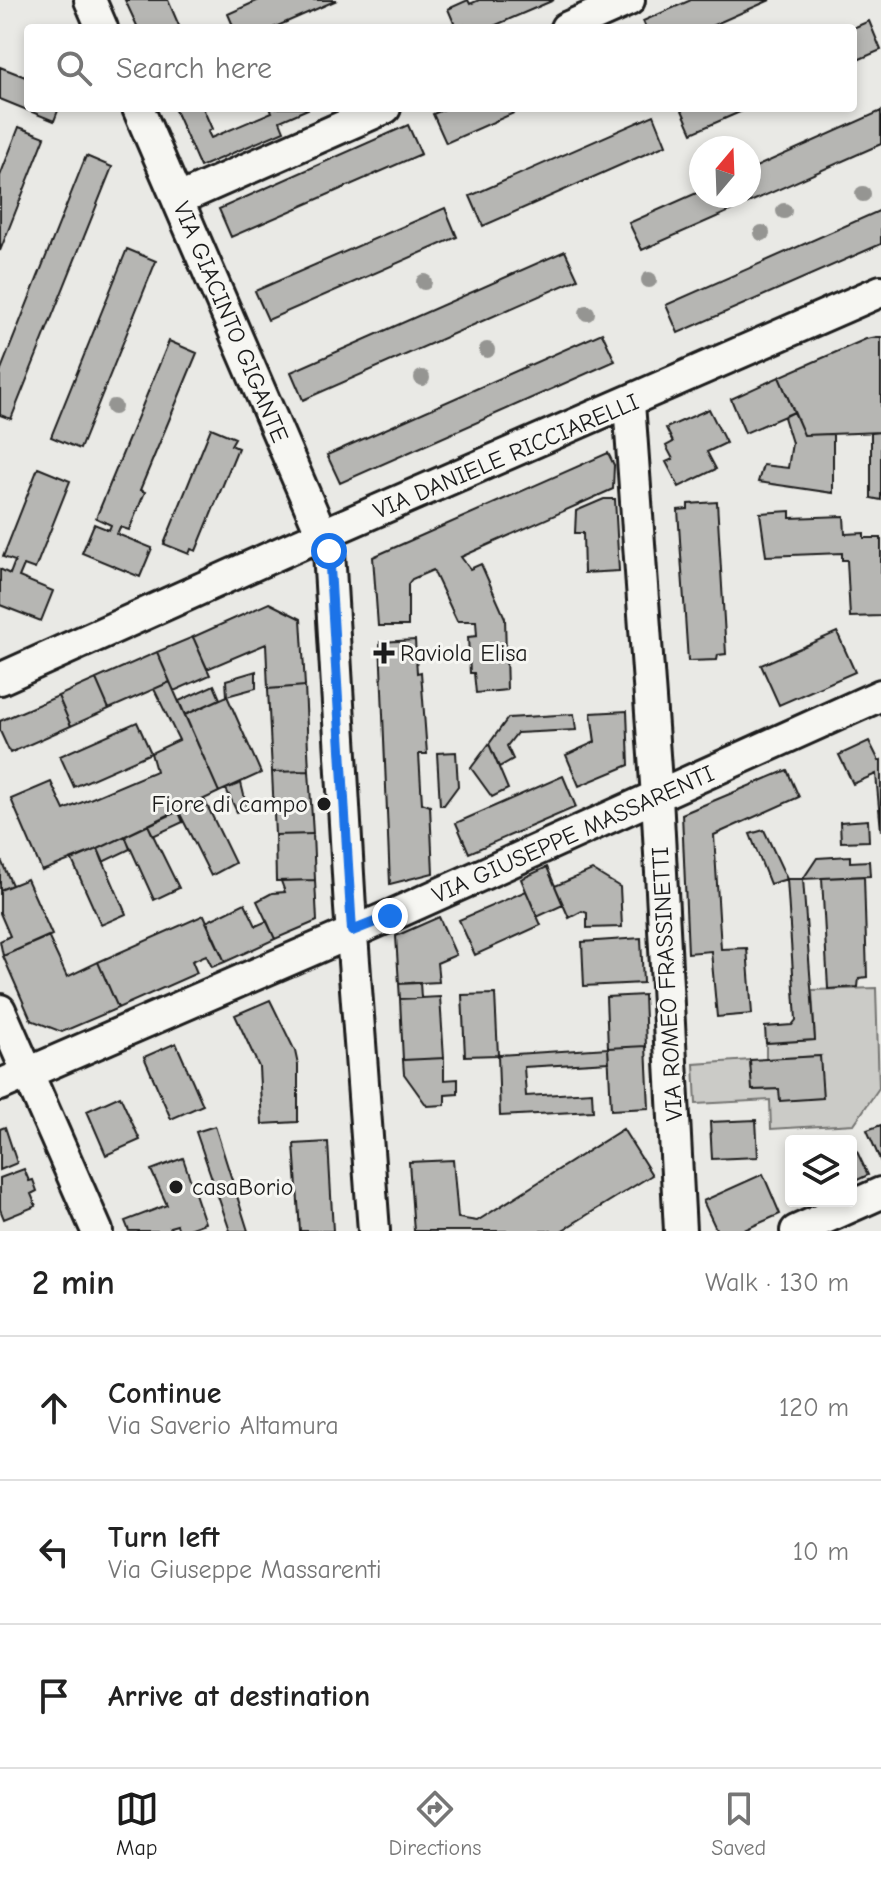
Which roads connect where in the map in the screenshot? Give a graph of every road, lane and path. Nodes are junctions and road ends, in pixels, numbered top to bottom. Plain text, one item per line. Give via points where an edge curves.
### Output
1 (90, 0) edge
2 (629, 0) edge
3 (100, 24) edge
4 (575, 24) edge
5 (140, 112) edge
6 (376, 112) edge
7 (179, 199) junction
8 (881, 291) edge
9 (629, 403) junction
10 (324, 535) junction
11 (0, 679) edge
12 (881, 695) edge
13 (657, 797) junction
14 (352, 931) junction
15 (0, 1010) edge
16 (28, 1073) junction
17 (0, 1085) edge
18 (881, 1193) edge
19 (97, 1231) edge
20 (374, 1231) edge
21 (680, 1231) edge
22 (796, 1231) edge

1 - 3 street
2 - 4 street
5 - 7 street, VIA GIACINTO GIGANTE
6 - 7 street
7 - 10 street, VIA GIACINTO GIGANTE
8 - 9 street, VIA DANIELE RICCIARELLI
9 - 10 street, VIA DANIELE RICCIARELLI
9 - 13 street, VIA ROMEO FRASSINETTI
10 - 11 street, VIA DANIELE RICCIARELLI
10 - 14 street, VIA GIACINTO GIGANTE via 331,567
12 - 13 street, VIA GIUSEPPE MASSARENTI
13 - 14 street, VIA GIUSEPPE MASSARENTI
13 - 21 street, VIA ROMEO FRASSINETTI
14 - 16 street, VIA GIUSEPPE MASSARENTI
14 - 20 street, VIA GIACINTO GIGANTE
15 - 16 street
16 - 17 street, VIA GIUSEPPE MASSARENTI
16 - 19 street
18 - 22 street

